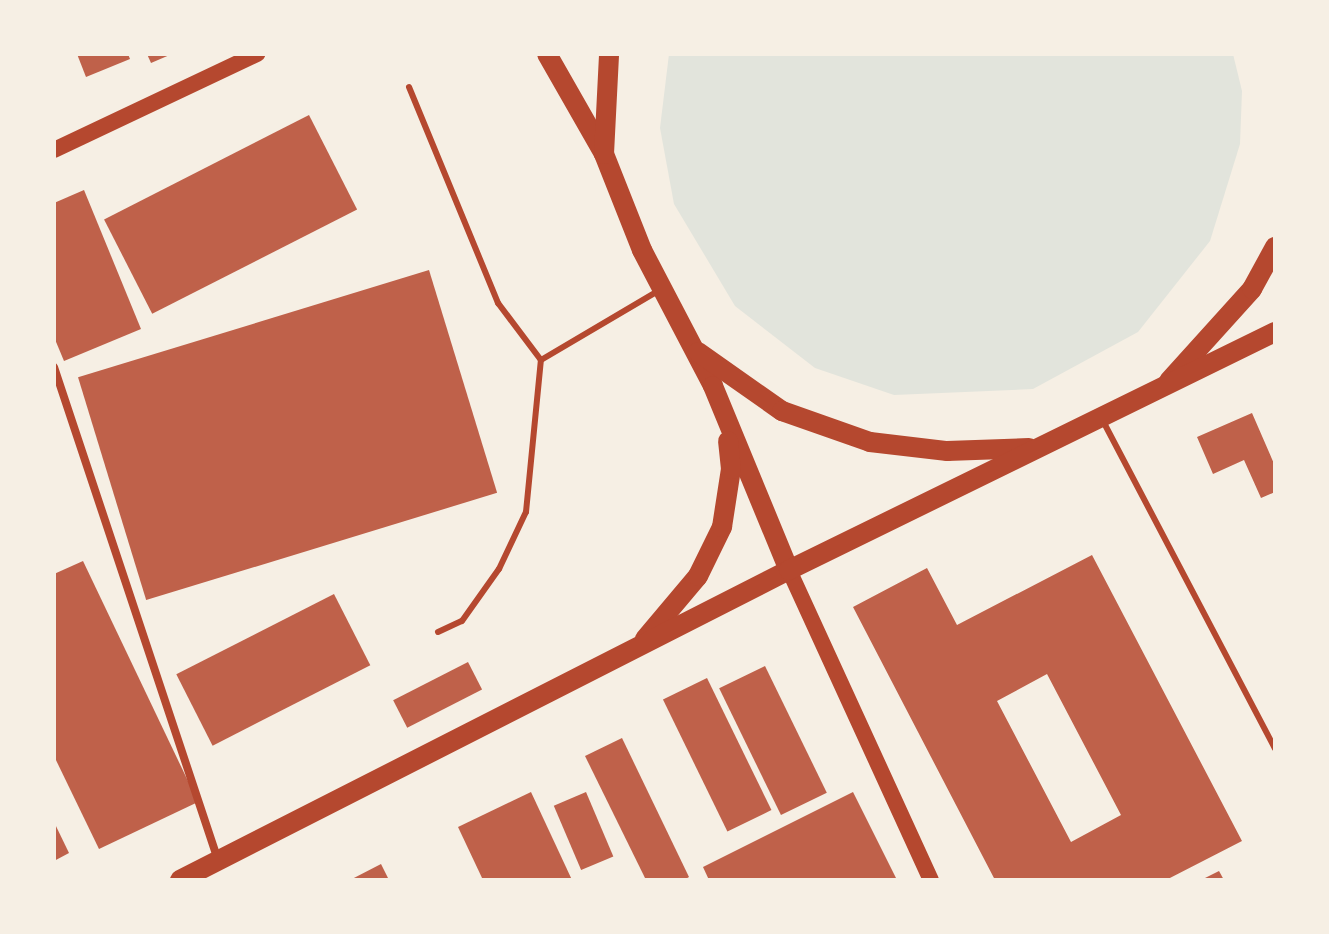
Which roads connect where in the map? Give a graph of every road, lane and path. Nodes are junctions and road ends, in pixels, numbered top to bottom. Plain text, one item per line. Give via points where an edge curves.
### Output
1 (257, 54) edge
2 (547, 54) edge
3 (609, 54) edge
4 (409, 87) dead end
5 (54, 150) edge
6 (604, 154) junction
7 (1275, 247) edge
8 (663, 289) junction
9 (1275, 332) edge
10 (695, 349) junction
11 (541, 360) junction
12 (54, 367) edge
13 (1161, 389) junction
14 (1102, 418) junction
15 (726, 419) junction
16 (1039, 448) junction
17 (789, 570) junction
18 (438, 632) dead end
19 (637, 648) junction
20 (1275, 749) edge
21 (218, 861) junction
22 (180, 880) edge
23 (931, 880) edge

1 - 5 main road
2 - 6 main road
3 - 6 main road
4 - 11 lane via 498,303
6 - 8 main road
7 - 13 main road via 1252,289
8 - 10 main road
8 - 11 lane
9 - 13 main road
10 - 15 main road
10 - 16 main road via 782,411 870,442 947,451
11 - 18 lane via 526,512 499,569 462,621
12 - 21 street
13 - 14 main road
14 - 16 main road
14 - 20 lane
15 - 17 main road
15 - 19 main road via 731,469 722,527 698,576
16 - 17 main road
17 - 19 main road
17 - 23 main road
19 - 21 main road
21 - 22 main road

